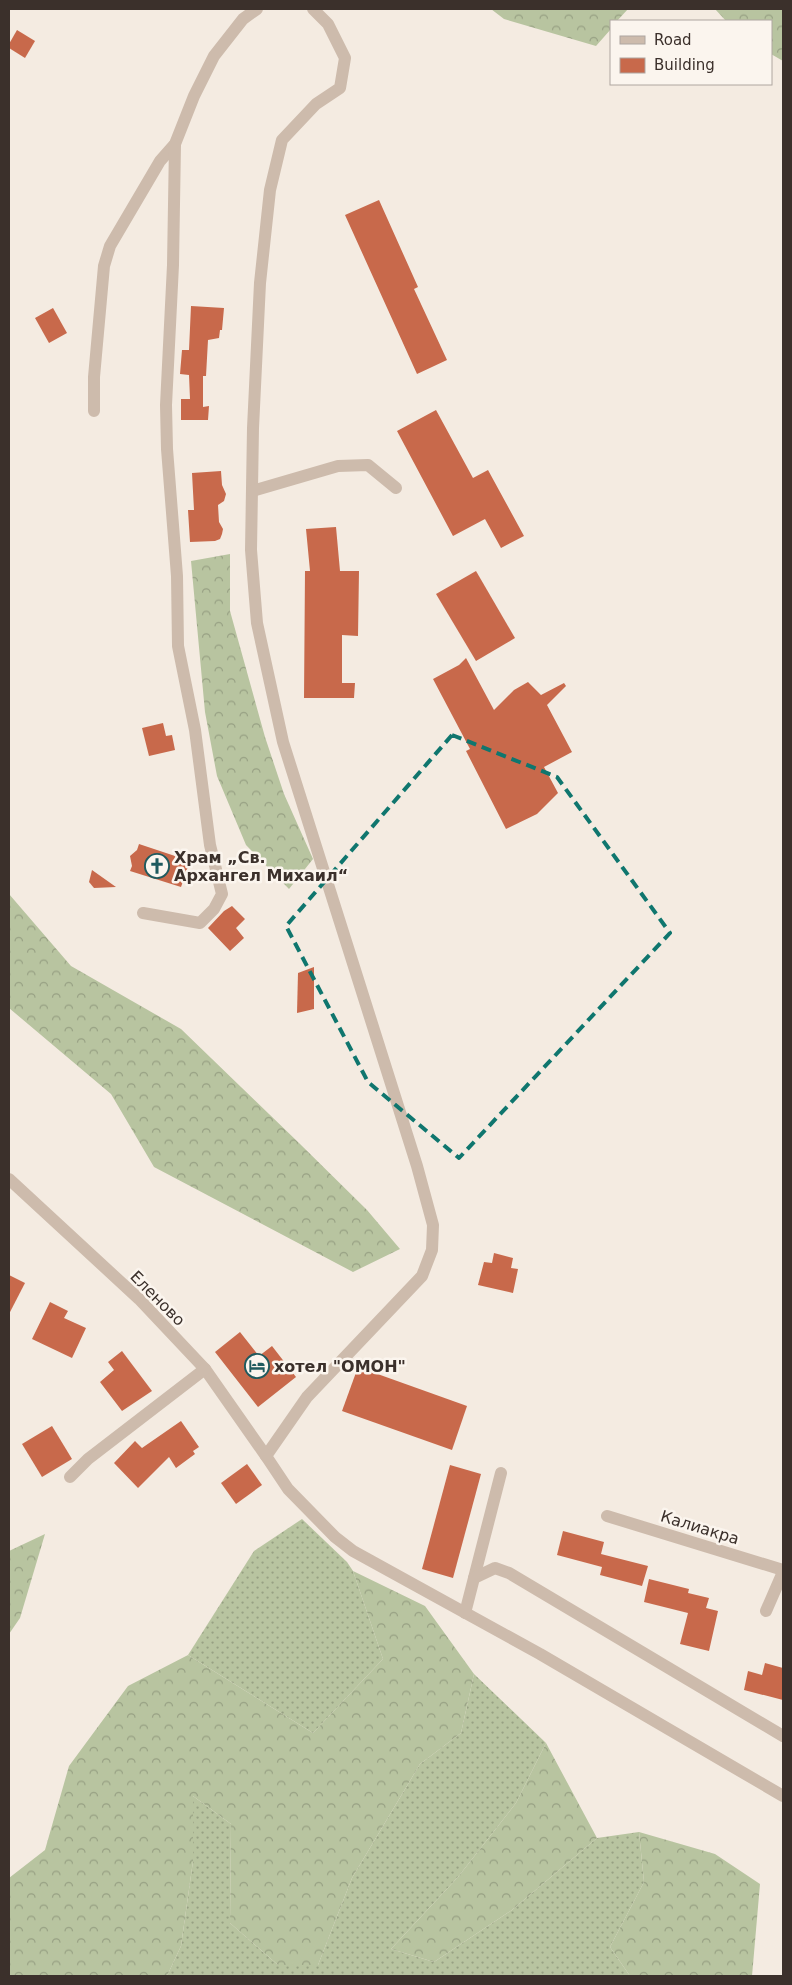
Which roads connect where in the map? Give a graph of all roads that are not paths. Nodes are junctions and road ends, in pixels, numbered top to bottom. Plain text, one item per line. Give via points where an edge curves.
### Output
1 (256, 9) edge
2 (313, 9) edge
3 (175, 144) junction
4 (94, 411) dead end
5 (396, 488) dead end
6 (252, 491) junction
7 (144, 913) dead end
8 (9, 1179) edge
9 (205, 1369) junction
10 (266, 1456) junction
11 (501, 1473) dead end
12 (70, 1477) dead end
13 (607, 1516) dead end
14 (783, 1571) edge
15 (474, 1578) junction
16 (766, 1611) dead end
17 (465, 1613) junction
18 (783, 1736) edge
19 (783, 1796) edge

1 - 3 street via 243,19 214,56
2 - 6 street via 328,24 345,58 340,88 316,104 282,140 270,190 260,283
3 - 4 street via 160,161 110,246 104,266
3 - 7 street via 166,405 178,646 195,730 210,845 222,894 214,909 200,923
5 - 6 street via 368,466 338,466
6 - 10 street via 257,624 283,742 433,1225 432,1250 422,1276 307,1397
8 - 9 street, Еленово via 139,1299
9 - 10 street, Еленово
9 - 12 street via 88,1459
10 - 17 street, Еленово via 288,1489 335,1537 353,1551
11 - 15 street
13 - 14 street, Калиакра
14 - 16 street
15 - 17 street
15 - 18 street via 495,1568 509,1573
17 - 19 street, Еленово

